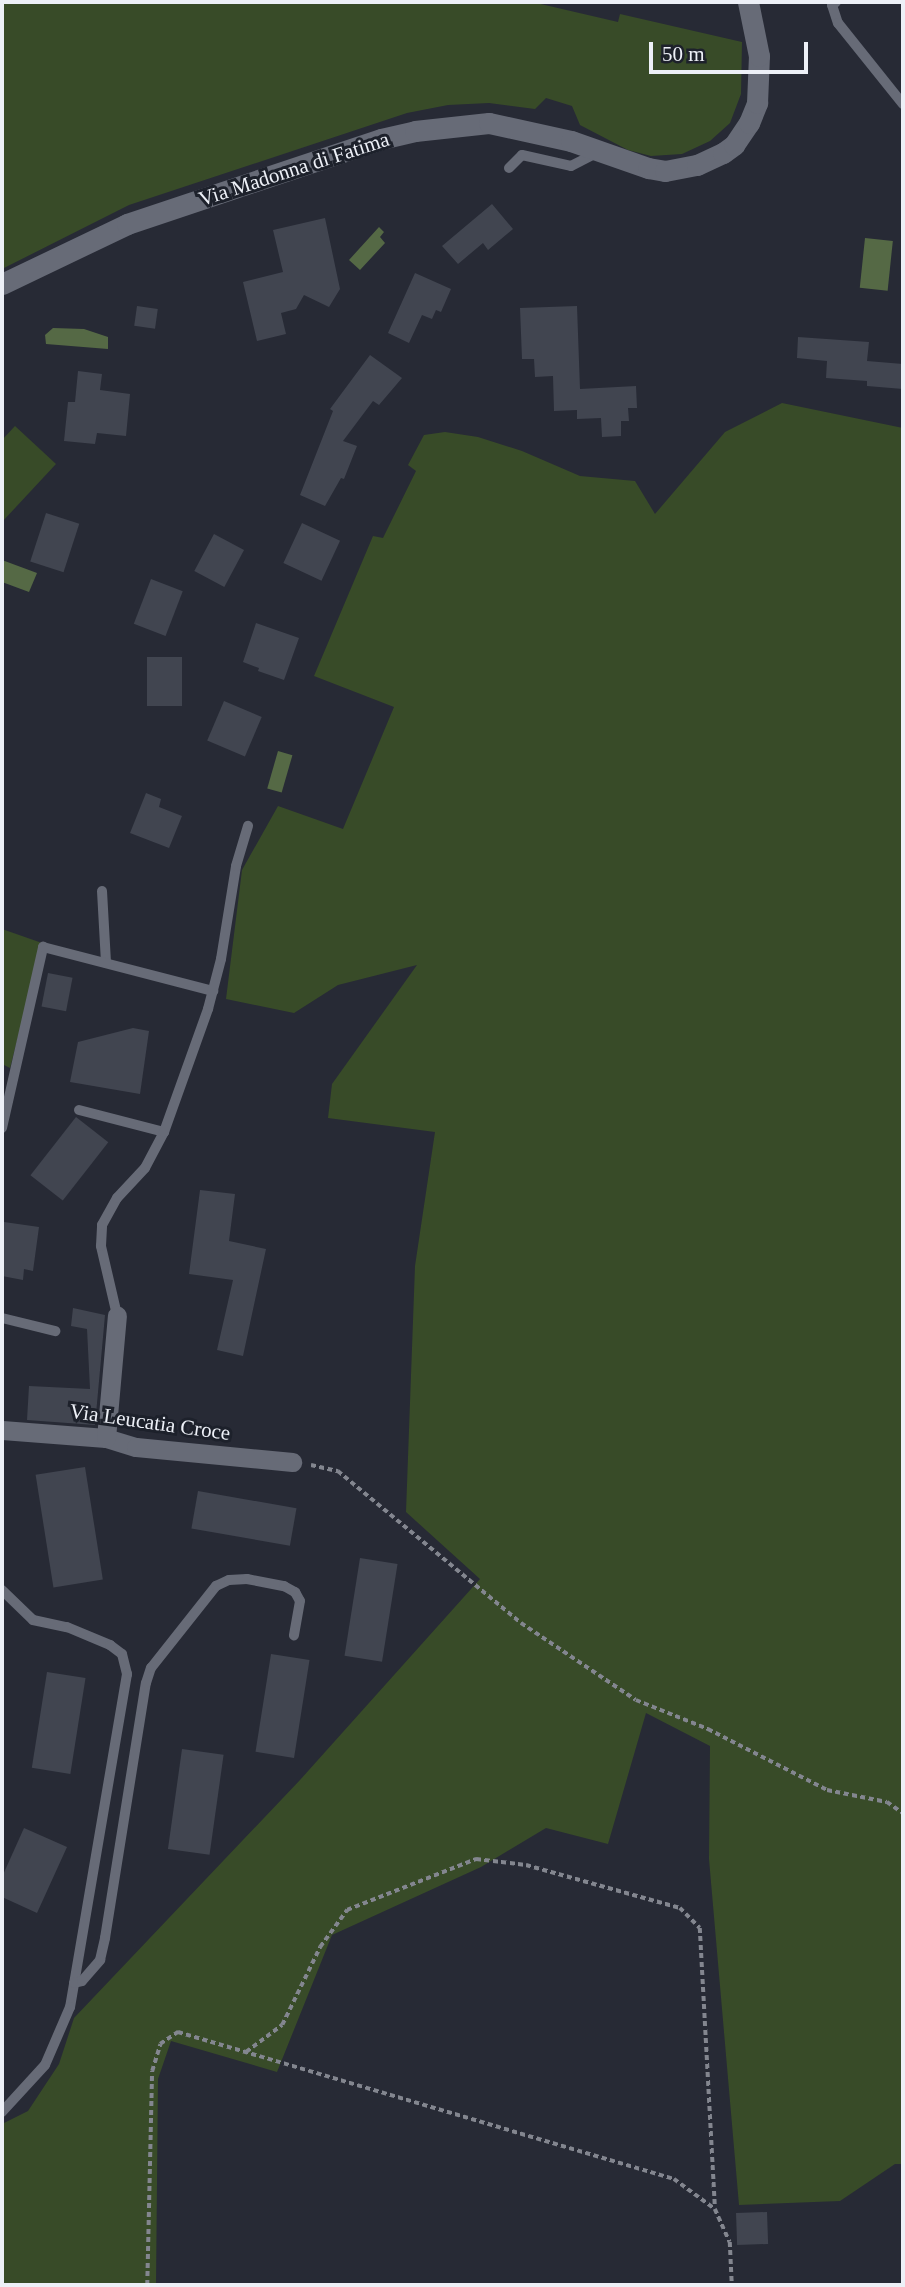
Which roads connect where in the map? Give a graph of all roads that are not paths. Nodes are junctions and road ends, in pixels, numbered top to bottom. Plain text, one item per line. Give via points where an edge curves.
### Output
1 (748, 2) edge
2 (836, 2) edge
3 (903, 104) edge
4 (598, 152) junction
5 (509, 168) dead end
6 (2, 284) edge
7 (248, 826) dead end
8 (102, 891) dead end
9 (106, 963) junction
10 (213, 991) junction
11 (79, 1110) dead end
12 (2, 1128) edge
13 (164, 1132) junction
14 (117, 1315) joint
15 (2, 1318) edge
16 (55, 1331) dead end
17 (2, 1430) edge
18 (106, 1438) junction
19 (292, 1462) road end
20 (2, 1590) edge
21 (294, 1635) dead end
22 (74, 1983) junction
23 (2, 2112) edge

1 - 4 main road, Via Madonna di Fatima via 759,56 759,91 749,123 734,145 697,166 665,171
2 - 3 lane via 832,5 838,23
4 - 5 lane via 571,166 522,155
4 - 6 main road, Via Madonna di Fatima via 535,131 489,123 415,131 127,224
7 - 10 lane
8 - 9 lane
9 - 10 lane
9 - 12 lane via 43,947
10 - 13 lane
11 - 13 lane
13 - 14 lane via 145,1168 117,1198 102,1225 101,1246
14 - 18 street
15 - 16 lane
17 - 18 street, Via Leucatia Croce
18 - 19 street, Via Leucatia Croce via 136,1447
20 - 22 lane via 33,1620 67,1627 110,1645 127,1664
21 - 22 lane via 300,1601 295,1592 260,1581 229,1580 216,1586 151,1668 100,1960 82,1981
22 - 23 lane via 70,2007 45,2065

